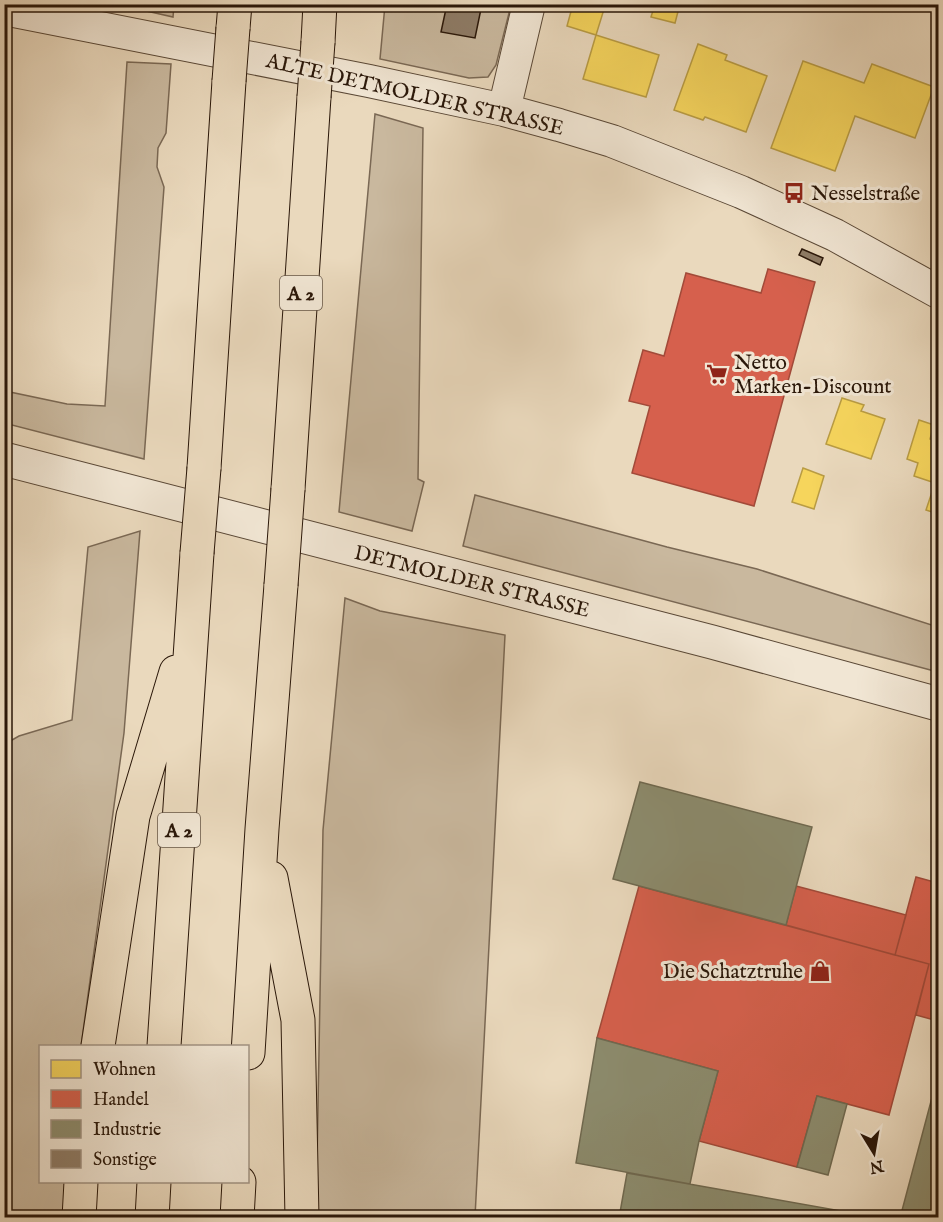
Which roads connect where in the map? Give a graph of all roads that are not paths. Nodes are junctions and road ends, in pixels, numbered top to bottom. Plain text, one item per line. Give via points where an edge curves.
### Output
1 (320, 4) edge
2 (529, 4) edge
3 (4, 9) edge
4 (234, 16) edge
5 (504, 110) junction
6 (939, 292) edge
7 (4, 459) edge
8 (194, 613) junction
9 (939, 704) edge
10 (262, 829) junction
11 (98, 1045) edge
12 (164, 1045) edge
13 (248, 1045) edge
14 (81, 1183) edge
15 (154, 1183) edge
16 (239, 1183) edge
17 (79, 1218) edge
18 (152, 1218) edge
19 (237, 1218) edge
20 (302, 1218) edge

1 - 10 highway, A 2, bridge
2 - 5 street
3 - 5 street, ALTE DETMOLDER STRASSE
4 - 8 highway, A 2, bridge
5 - 6 street, ALTE DETMOLDER STRASSE via 612,141 730,188 835,235
7 - 9 street, DETMOLDER STRASSE
8 - 11 highway via 134,816
8 - 12 highway, A 2
10 - 13 highway, A 2
10 - 20 highway via 298,1020
14 - 17 highway
15 - 18 highway
16 - 19 highway

